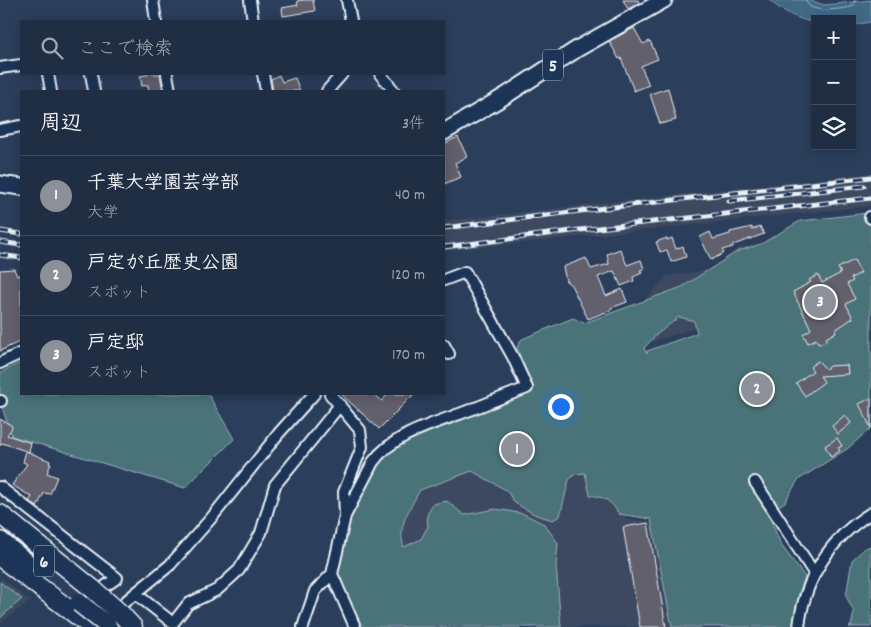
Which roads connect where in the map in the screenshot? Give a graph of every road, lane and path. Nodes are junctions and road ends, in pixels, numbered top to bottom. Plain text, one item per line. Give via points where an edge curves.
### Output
1 (152, 0) edge
2 (250, 0) edge
3 (346, 0) edge
4 (664, 0) edge
5 (156, 20) edge
6 (253, 20) edge
7 (350, 20) edge
8 (20, 64) edge
9 (0, 68) edge
10 (48, 75) edge
11 (91, 75) edge
12 (167, 75) edge
13 (263, 75) edge
14 (341, 75) edge
15 (381, 75) edge
16 (51, 90) edge
17 (94, 90) edge
18 (170, 90) edge
19 (266, 90) edge
20 (328, 90) edge
21 (393, 90) edge
22 (20, 126) edge
23 (0, 130) edge
24 (445, 131) edge
25 (0, 184) edge
26 (20, 187) edge
27 (445, 280) edge
28 (20, 353) edge
29 (0, 363) edge
30 (313, 395) edge
31 (331, 395) edge
32 (340, 405) junction
33 (755, 482) dead end
34 (0, 487) edge
35 (871, 513) edge
36 (0, 514) edge
37 (345, 516) junction
38 (0, 527) edge
39 (0, 541) edge
40 (0, 557) edge
41 (814, 573) junction
42 (332, 574) junction
43 (136, 594) junction
44 (83, 600) junction
45 (110, 623) edge
46 (177, 625) edge
47 (133, 627) edge
48 (303, 627) edge
49 (355, 627) edge
50 (799, 627) edge

1 - 5 street
2 - 6 street
3 - 7 street
4 - 24 main road, 5 via 577,49
8 - 9 street
10 - 16 street
11 - 17 street
12 - 18 street
13 - 19 street
14 - 20 street
15 - 21 street
22 - 23 street
25 - 26 main road
27 - 37 street via 465,272 527,388 413,432 389,445 373,462
28 - 29 street
30 - 43 street via 181,553
31 - 32 street
32 - 37 street via 360,430 362,447 344,492
32 - 46 street via 275,485 261,533 239,570 217,590 188,604
33 - 41 street
34 - 44 street via 118,578
35 - 41 street via 838,540
36 - 44 highway
37 - 42 street
38 - 44 highway, 6
39 - 44 highway, 6
40 - 44 highway
41 - 50 street via 804,599
42 - 48 street via 314,591
42 - 49 street
43 - 45 street
43 - 46 street
44 - 45 highway, 6, bridge
45 - 47 highway

